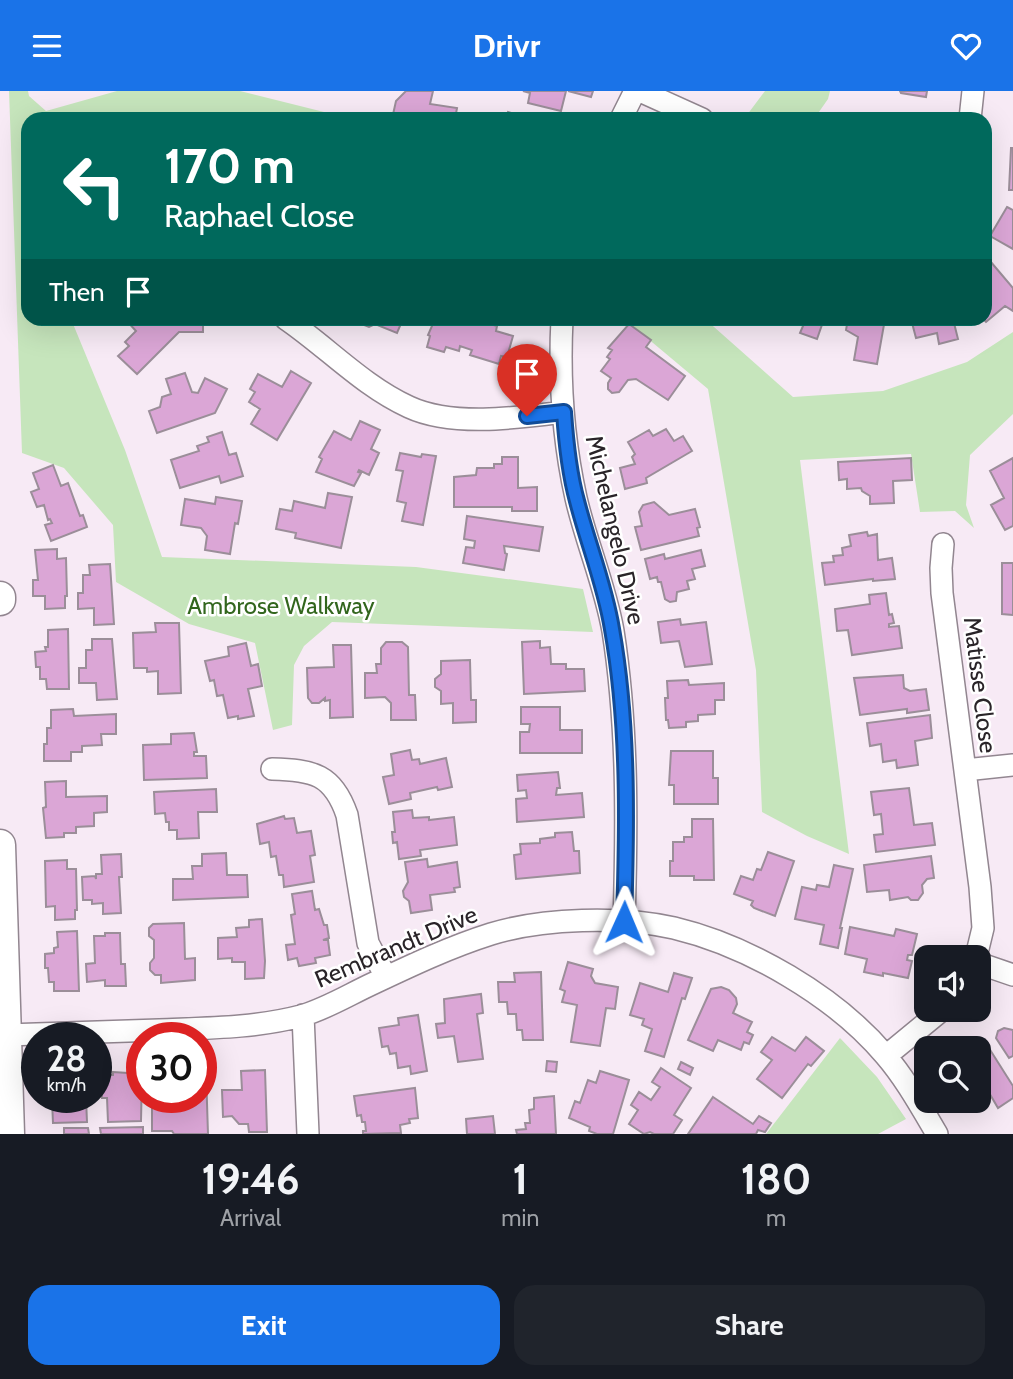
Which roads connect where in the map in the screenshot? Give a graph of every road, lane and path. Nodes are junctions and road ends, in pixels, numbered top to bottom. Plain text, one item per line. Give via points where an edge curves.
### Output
1 (638, 91) edge
2 (973, 91) edge
3 (625, 112) edge
4 (686, 112) edge
5 (971, 112) edge
6 (295, 326) edge
7 (562, 326) edge
8 (564, 412) junction
9 (943, 544) dead end
10 (1013, 765) edge
11 (272, 769) dead end
12 (965, 770) junction
13 (0, 845) edge
14 (624, 922) junction
15 (979, 945) edge
16 (991, 967) edge
17 (1013, 975) edge
18 (386, 977) junction
19 (303, 1015) junction
20 (928, 1022) edge
21 (6, 1035) junction
22 (886, 1056) junction
23 (9, 1134) edge
24 (308, 1134) edge
25 (937, 1134) edge

1 - 3 street
1 - 4 street
2 - 5 street
6 - 8 street via 386,394 425,412 483,418
7 - 8 street, Michelangelo Drive
8 - 14 street, Michelangelo Drive via 577,501 612,629 624,786
9 - 12 street, Matisse Close via 942,593
10 - 12 street
11 - 18 street via 318,775 333,785 342,801 368,943
12 - 15 street, Matisse Close via 981,887
13 - 21 main road
14 - 18 street, Rembrandt Drive via 525,926 494,933
14 - 22 street, Rembrandt Drive via 673,928 771,966 837,1010
16 - 17 street
18 - 19 street, Rembrandt Drive
19 - 21 street, Rembrandt Drive via 254,1025
19 - 24 street
20 - 22 street
21 - 23 main road
22 - 25 street, Rembrandt Drive

